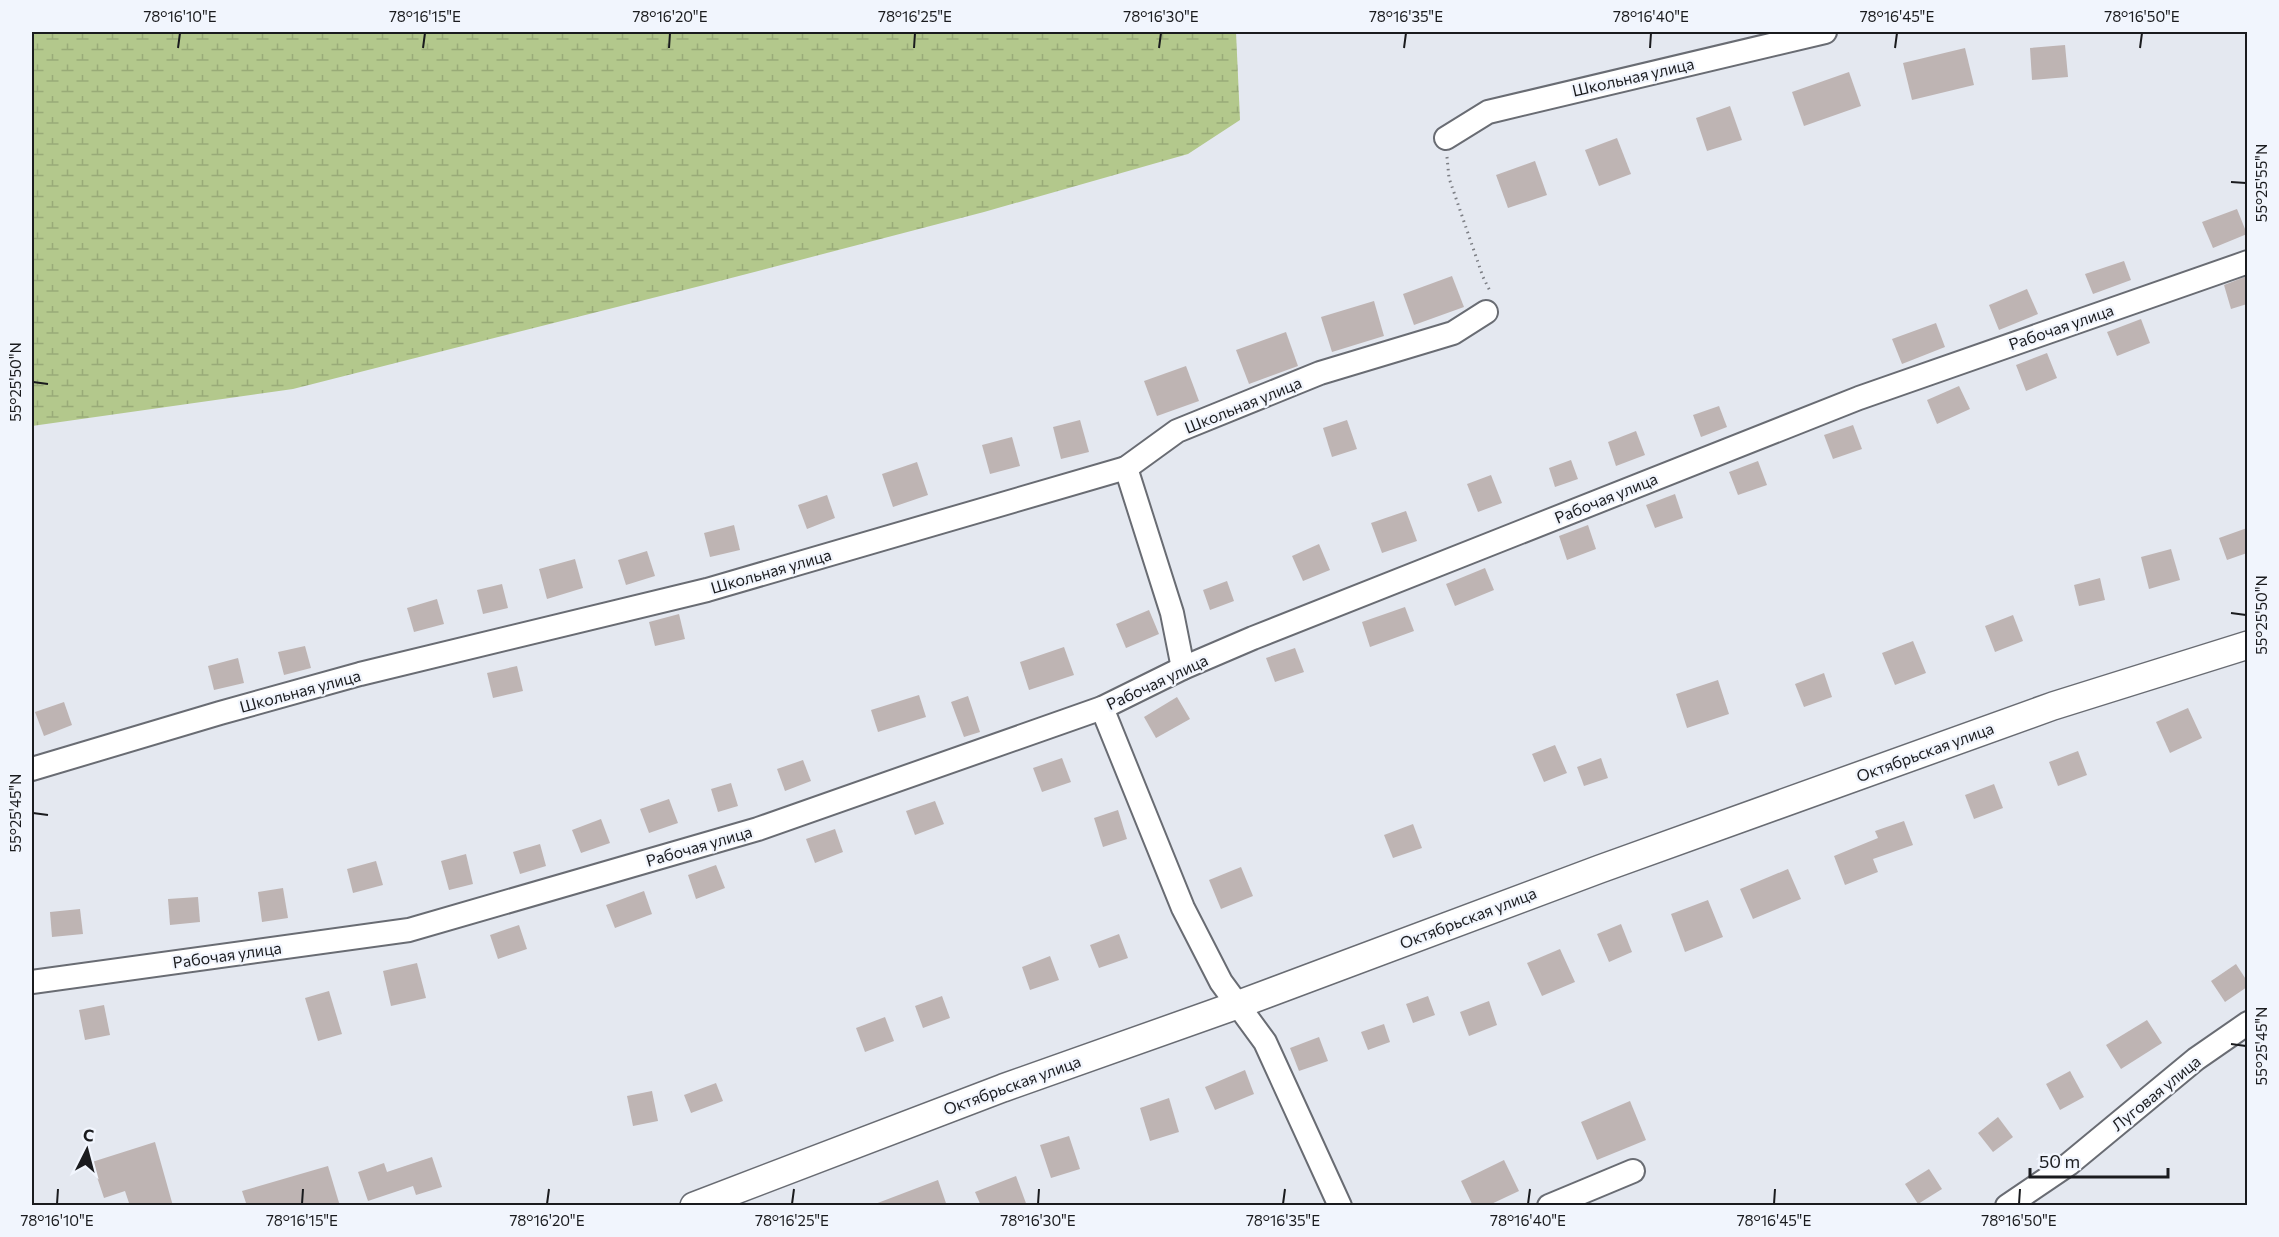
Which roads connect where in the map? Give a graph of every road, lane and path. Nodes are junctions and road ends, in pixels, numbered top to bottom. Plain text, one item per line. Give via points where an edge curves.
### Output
1 (1825, 32) edge
2 (1446, 138) joint
3 (2247, 262) edge
4 (1486, 312) joint
5 (1126, 468) junction
6 (2247, 645) edge
7 (1183, 668) junction
8 (1102, 708) junction
9 (32, 769) edge
10 (32, 982) edge
11 (1237, 1005) junction
12 (2247, 1023) edge
13 (1633, 1171) dead end
14 (694, 1206) edge
15 (1340, 1206) edge
16 (1548, 1206) edge
17 (2007, 1206) edge

1 - 2 street, Школьная улица via 1488,112
2 - 4 path via 1449,178 1492,294
3 - 7 street, Рабочая улица via 1859,398
4 - 5 street, Школьная улица via 1453,333 1320,373 1177,431
5 - 7 street via 1172,613
5 - 9 street, Школьная улица via 707,590 350,677
6 - 11 street, Октябрьская улица via 2053,706
7 - 8 street, Рабочая улица
8 - 10 street, Рабочая улица via 758,829 409,930
8 - 11 street via 1183,908
11 - 14 street, Октябрьская улица via 1003,1088
11 - 15 street via 1265,1042
12 - 17 street, Луговая улица via 2196,1059 2069,1164
13 - 16 street

